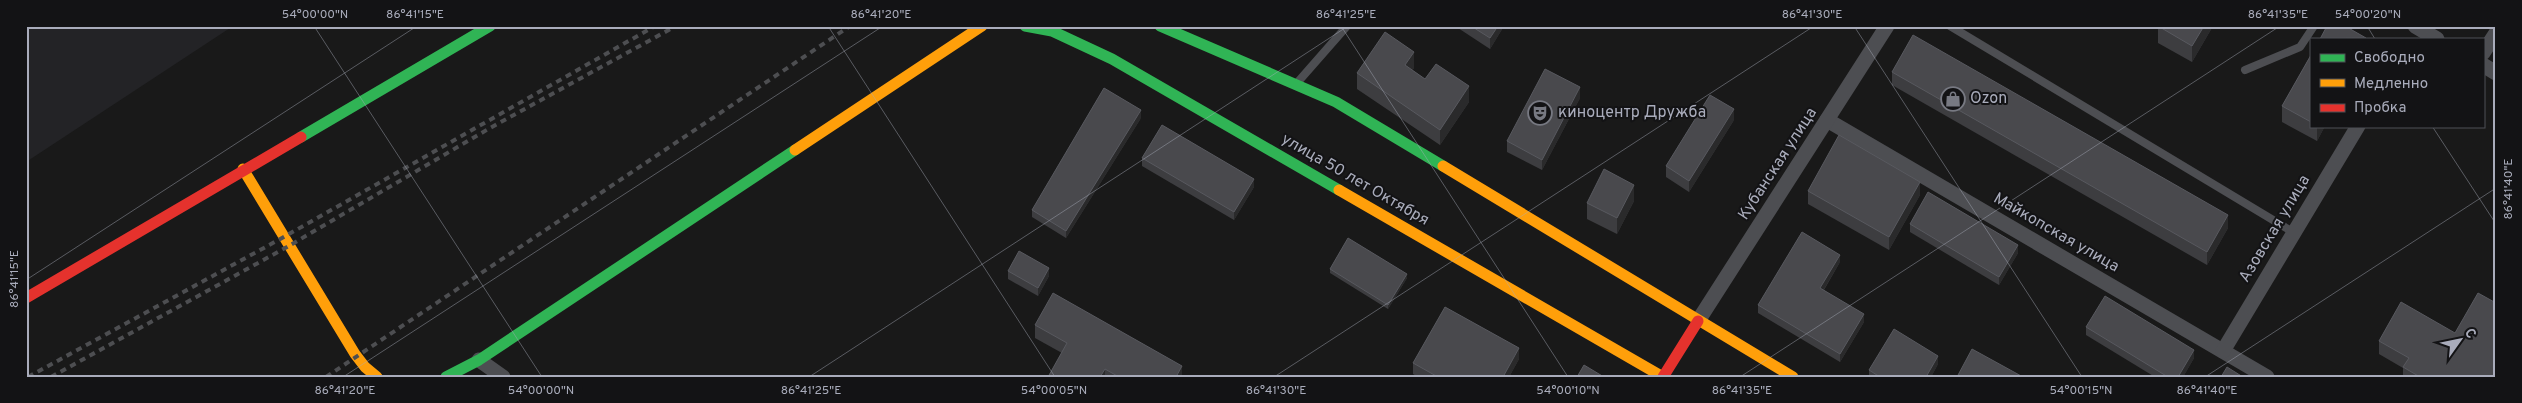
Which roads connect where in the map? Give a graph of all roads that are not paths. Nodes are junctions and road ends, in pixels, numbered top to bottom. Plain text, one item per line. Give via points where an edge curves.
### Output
1 (490, 26) edge
2 (982, 26) edge
3 (1025, 26) edge
4 (1160, 26) edge
5 (1347, 26) edge
6 (1887, 26) edge
7 (1950, 26) edge
8 (2314, 26) edge
9 (2415, 31) edge
10 (2496, 33) edge
11 (2434, 38) edge
12 (2484, 51) edge
13 (2484, 66) edge
14 (2245, 70) dead end
15 (2496, 73) edge
16 (1297, 83) junction
17 (1827, 120) junction
18 (2357, 128) edge
19 (243, 169) junction
20 (2293, 232) junction
21 (26, 298) edge
22 (1698, 321) junction
23 (2223, 351) junction
24 (479, 360) junction
25 (371, 376) edge
26 (446, 377) edge
27 (503, 377) edge
28 (1663, 377) edge
29 (1793, 377) edge
30 (2267, 377) edge

1 - 19 street
2 - 24 street
3 - 28 street, улица 50 лет Октября via 1052,31 1112,59
4 - 16 street
5 - 16 lane
6 - 17 street, Кубанская улица
7 - 20 lane
8 - 14 lane via 2300,47
9 - 11 street
10 - 12 street
13 - 15 street
16 - 22 street via 1336,102
17 - 22 street, Кубанская улица
17 - 23 street, Майкопская улица
18 - 20 street, Азовская улица
19 - 21 street
19 - 25 street via 282,238
20 - 23 street, Азовская улица
22 - 28 street
22 - 29 street
23 - 30 street, Майкопская улица
24 - 26 street
24 - 27 street

